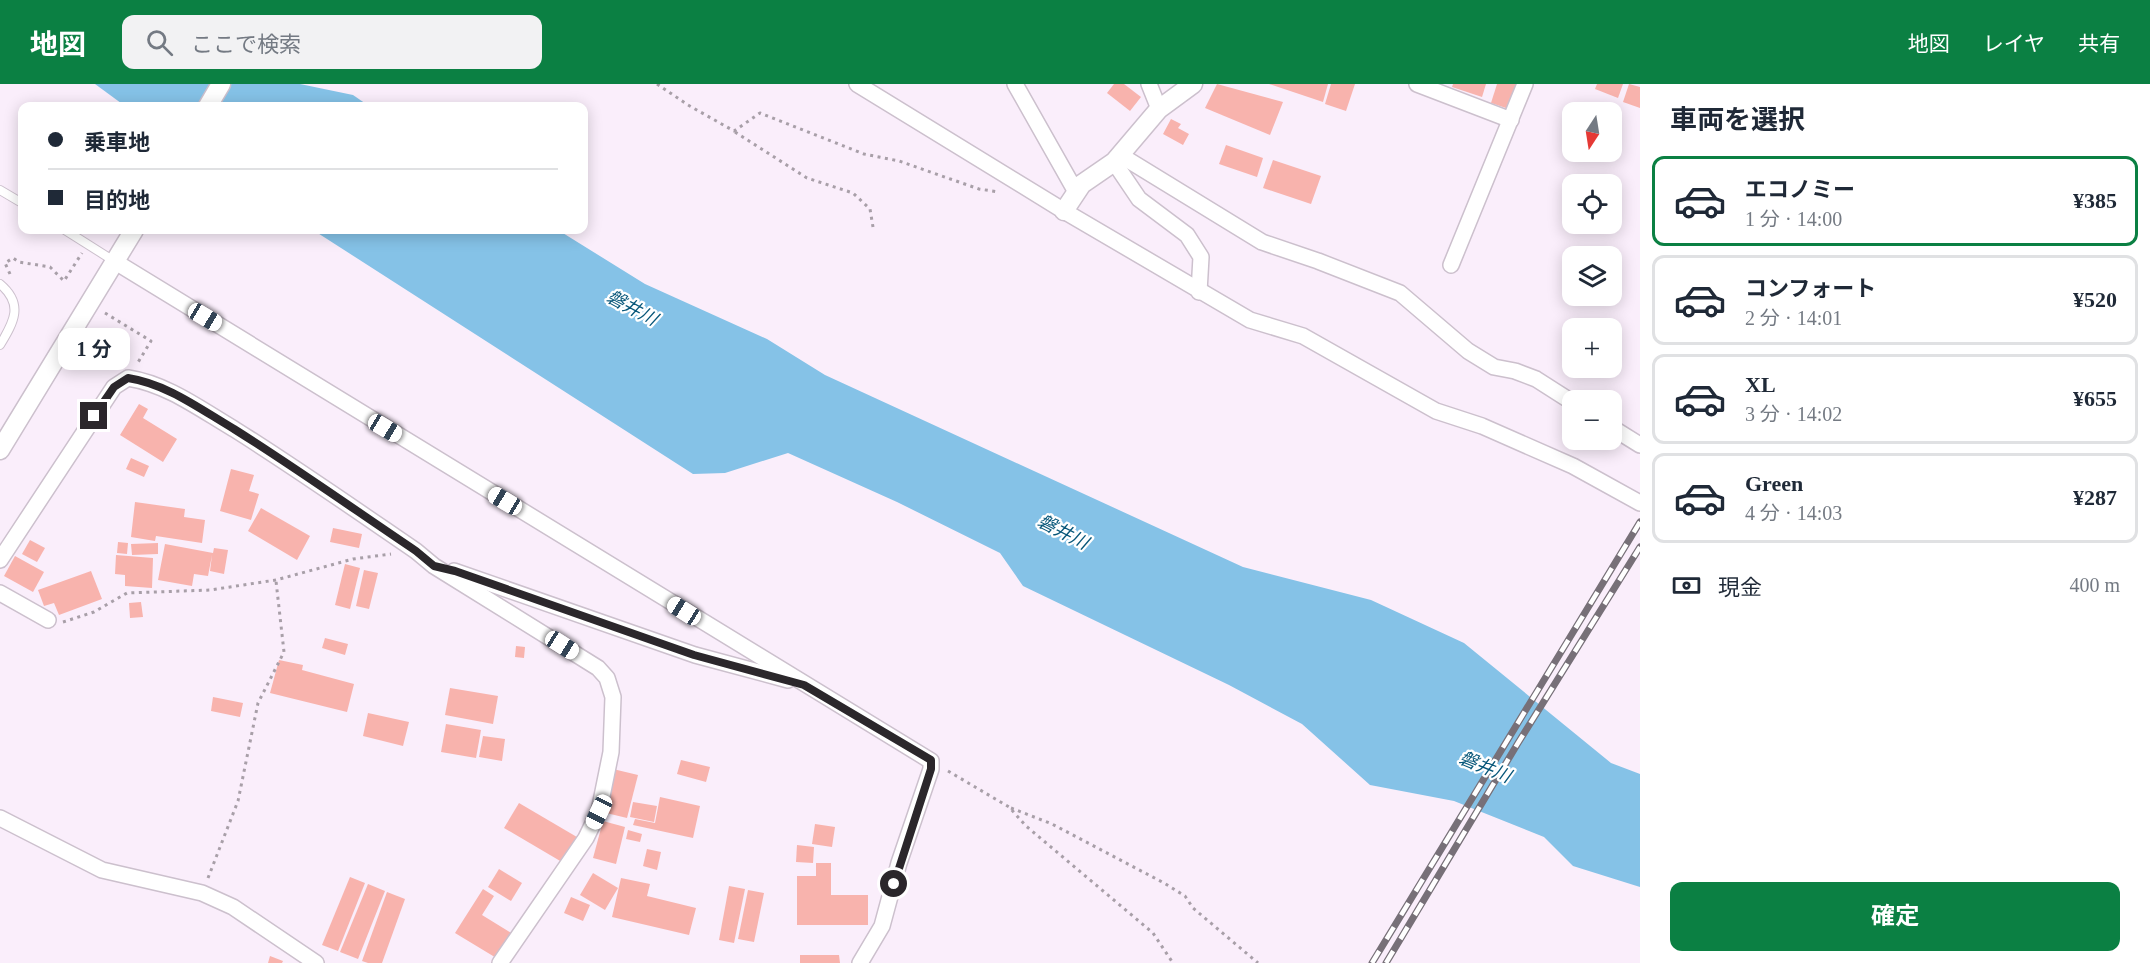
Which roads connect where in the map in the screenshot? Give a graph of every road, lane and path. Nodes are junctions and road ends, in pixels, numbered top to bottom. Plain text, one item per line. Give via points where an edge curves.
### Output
1 (221, 84) edge
2 (657, 84) edge
3 (857, 84) edge
4 (1016, 84) edge
5 (1149, 84) edge
6 (1193, 84) edge
7 (1418, 84) edge
8 (1525, 84) edge
9 (210, 102) edge
10 (1159, 109) junction
11 (1511, 120) junction
12 (734, 131) junction
13 (1117, 159) junction
14 (0, 190) edge
15 (1076, 192) junction
16 (1002, 193) dead end
17 (18, 201) edge
18 (1064, 211) junction
19 (873, 226) dead end
20 (72, 234) edge
21 (129, 237) edge
22 (88, 244) junction
23 (114, 261) junction
24 (1451, 265) dead end
25 (10, 274) dead end
26 (0, 284) edge
27 (1199, 292) junction
28 (104, 313) dead end
29 (0, 345) edge
30 (128, 378) junction
31 (1562, 396) edge
32 (1622, 434) edge
33 (1640, 445) edge
34 (0, 450) edge
35 (1640, 503) edge
36 (0, 560) edge
37 (428, 561) junction
38 (276, 580) junction
39 (0, 593) edge
40 (48, 620) joint
41 (804, 685) junction
42 (931, 760) junction
43 (1010, 807) junction
44 (0, 818) edge
45 (202, 893) junction
46 (316, 963) edge
47 (500, 963) edge
48 (860, 963) edge
49 (1173, 963) edge
50 (1258, 963) edge

1 - 9 street
2 - 12 path
3 - 18 street
4 - 15 street
5 - 10 street
6 - 10 street
7 - 11 street
8 - 11 street
10 - 13 street
11 - 24 street
12 - 16 path via 760,112 864,154
12 - 19 path via 807,178 853,193 870,209
13 - 15 street
13 - 27 street via 1139,199 1187,235 1201,257
13 - 31 street via 1262,242 1400,293 1468,351 1494,367 1536,379
14 - 17 lane
15 - 18 street
18 - 27 street
20 - 22 lane
21 - 23 street
22 - 23 lane
22 - 25 path via 64,281 50,267 13,258 5,263
23 - 34 street
23 - 41 street
26 - 29 lane via 15,303 15,314
27 - 35 street via 1250,320 1303,336 1436,411 1482,426 1562,462
28 - 30 path via 151,341
30 - 36 street via 114,387
30 - 37 street via 179,396 279,458
32 - 33 street
37 - 38 path via 395,553 353,559
37 - 41 street via 694,655
37 - 47 street via 598,668 607,678 613,697 610,752 599,812 586,838
38 - 40 path via 210,590 127,593 94,612 56,624
38 - 45 path via 284,652 258,703 238,801
39 - 40 street
41 - 42 street
42 - 43 path
42 - 48 street via 882,926
43 - 49 path via 1026,826 1153,933
43 - 50 path via 1052,824 1164,882 1185,896 1193,908
44 - 45 street via 102,870
45 - 46 street via 232,907

